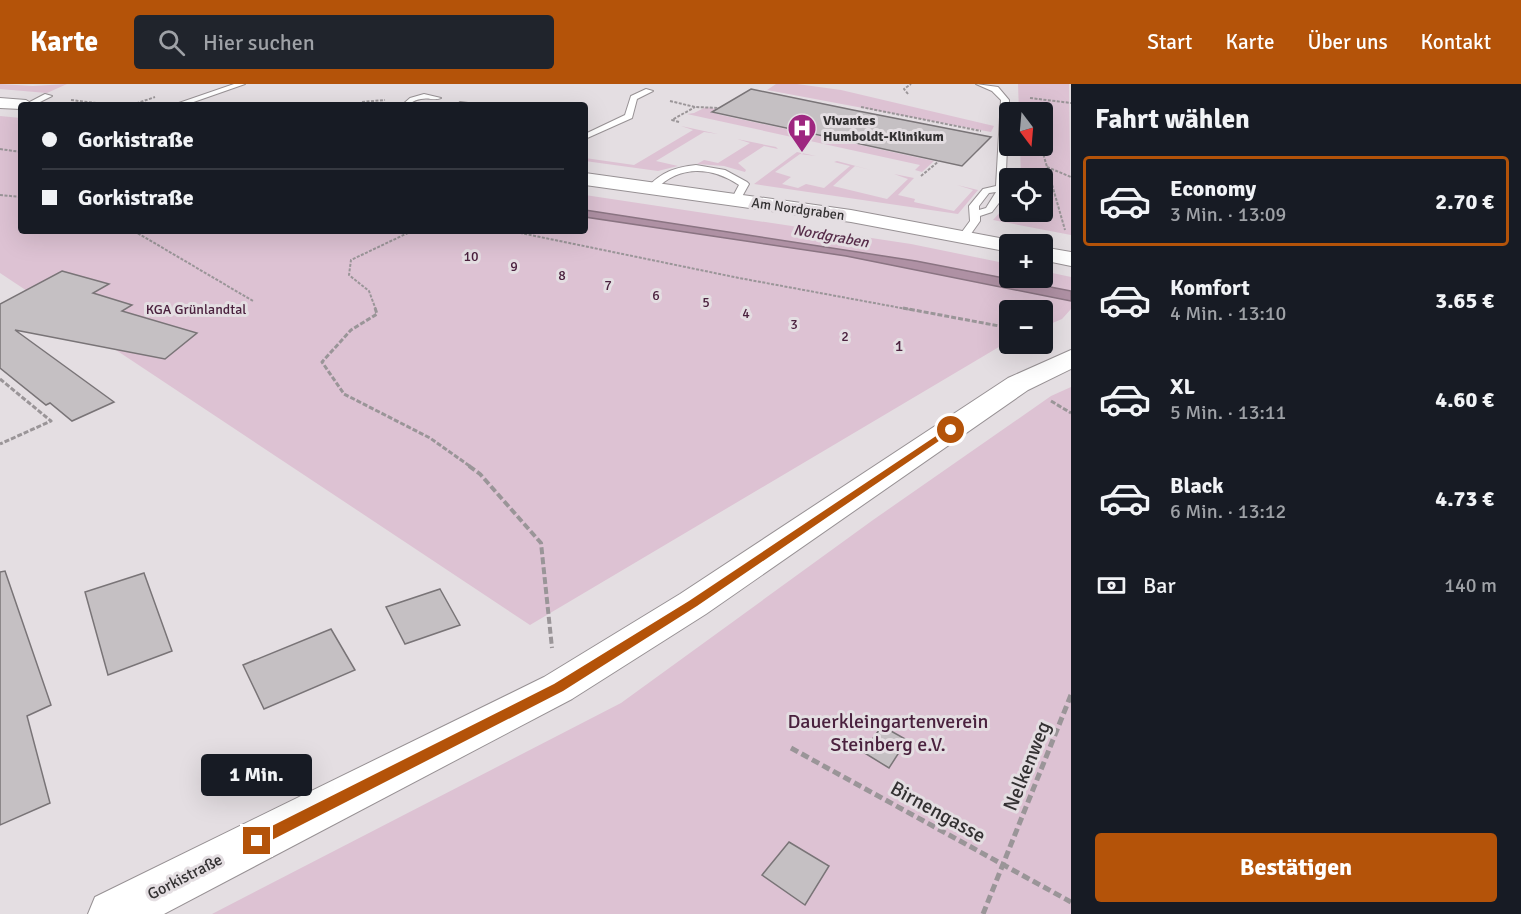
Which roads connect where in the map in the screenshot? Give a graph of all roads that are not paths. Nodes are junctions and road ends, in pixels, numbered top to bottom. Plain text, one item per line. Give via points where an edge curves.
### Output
1 (241, 84) edge
2 (980, 84) edge
3 (649, 91) dead end
4 (48, 96) dead end
5 (437, 98) dead end
6 (34, 102) edge
7 (186, 102) edge
8 (408, 102) edge
9 (0, 103) edge
10 (18, 104) edge
11 (588, 138) edge
12 (588, 179) edge
13 (652, 188) junction
14 (736, 200) junction
15 (964, 236) junction
16 (999, 244) edge
17 (1053, 255) edge
18 (1071, 259) edge
19 (1068, 360) edge
20 (113, 914) edge

1 - 7 lane
2 - 15 lane via 995,89 1005,100 1000,195 989,210 975,214 975,221
3 - 11 lane via 634,98 629,116
4 - 6 lane
5 - 8 lane via 426,95
9 - 10 street
12 - 13 street, Am Nordgraben
13 - 14 street, Am Nordgraben
13 - 14 lane via 664,175 714,169 731,174 744,184
14 - 15 street, Am Nordgraben
15 - 16 street, Am Nordgraben
17 - 18 street
19 - 20 main road, Gorkistraße via 1018,384 693,604 558,688

